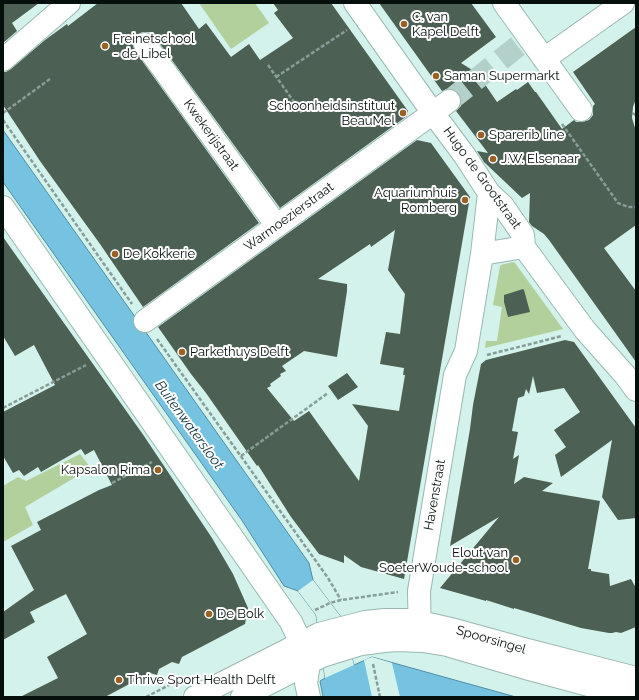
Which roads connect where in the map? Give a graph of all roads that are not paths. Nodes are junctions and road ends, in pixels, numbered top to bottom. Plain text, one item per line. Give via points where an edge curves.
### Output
1 (69, 3) edge
2 (355, 3) edge
3 (504, 3) edge
4 (624, 3) edge
5 (145, 44) dead end
6 (544, 59) junction
7 (3, 60) edge
8 (441, 107) junction
9 (581, 110) road end
10 (489, 193) junction
11 (3, 207) edge
12 (277, 226) junction
13 (524, 246) junction
14 (482, 254) junction
15 (145, 321) road end
16 (632, 378) edge
17 (420, 631) junction
18 (346, 637) junction
19 (310, 639) junction
20 (315, 660) junction
21 (630, 690) edge
22 (195, 697) edge
23 (242, 697) edge
24 (309, 697) edge

1 - 7 street
2 - 8 street, Hugo de Grootstraat
3 - 6 street
4 - 6 street
5 - 12 street, Kwekerijstraat
6 - 9 street
8 - 10 street, Hugo de Grootstraat via 465,156
8 - 12 street, Warmoezierstraat
10 - 13 street, Hugo de Grootstraat via 503,206 523,234
10 - 14 street, Havenstraat
11 - 19 street via 290,622
12 - 15 street, Warmoezierstraat
13 - 14 street
13 - 16 street, Hugo de Grootstraat via 585,330
14 - 17 street, Havenstraat via 466,351 455,376 419,591
17 - 18 street, Spoorsingel via 408,620 385,620 365,622
17 - 21 street, Spoorsingel via 455,630 524,649
18 - 19 street
18 - 20 street
19 - 20 street
19 - 22 street
20 - 23 street
20 - 24 street via 306,683

